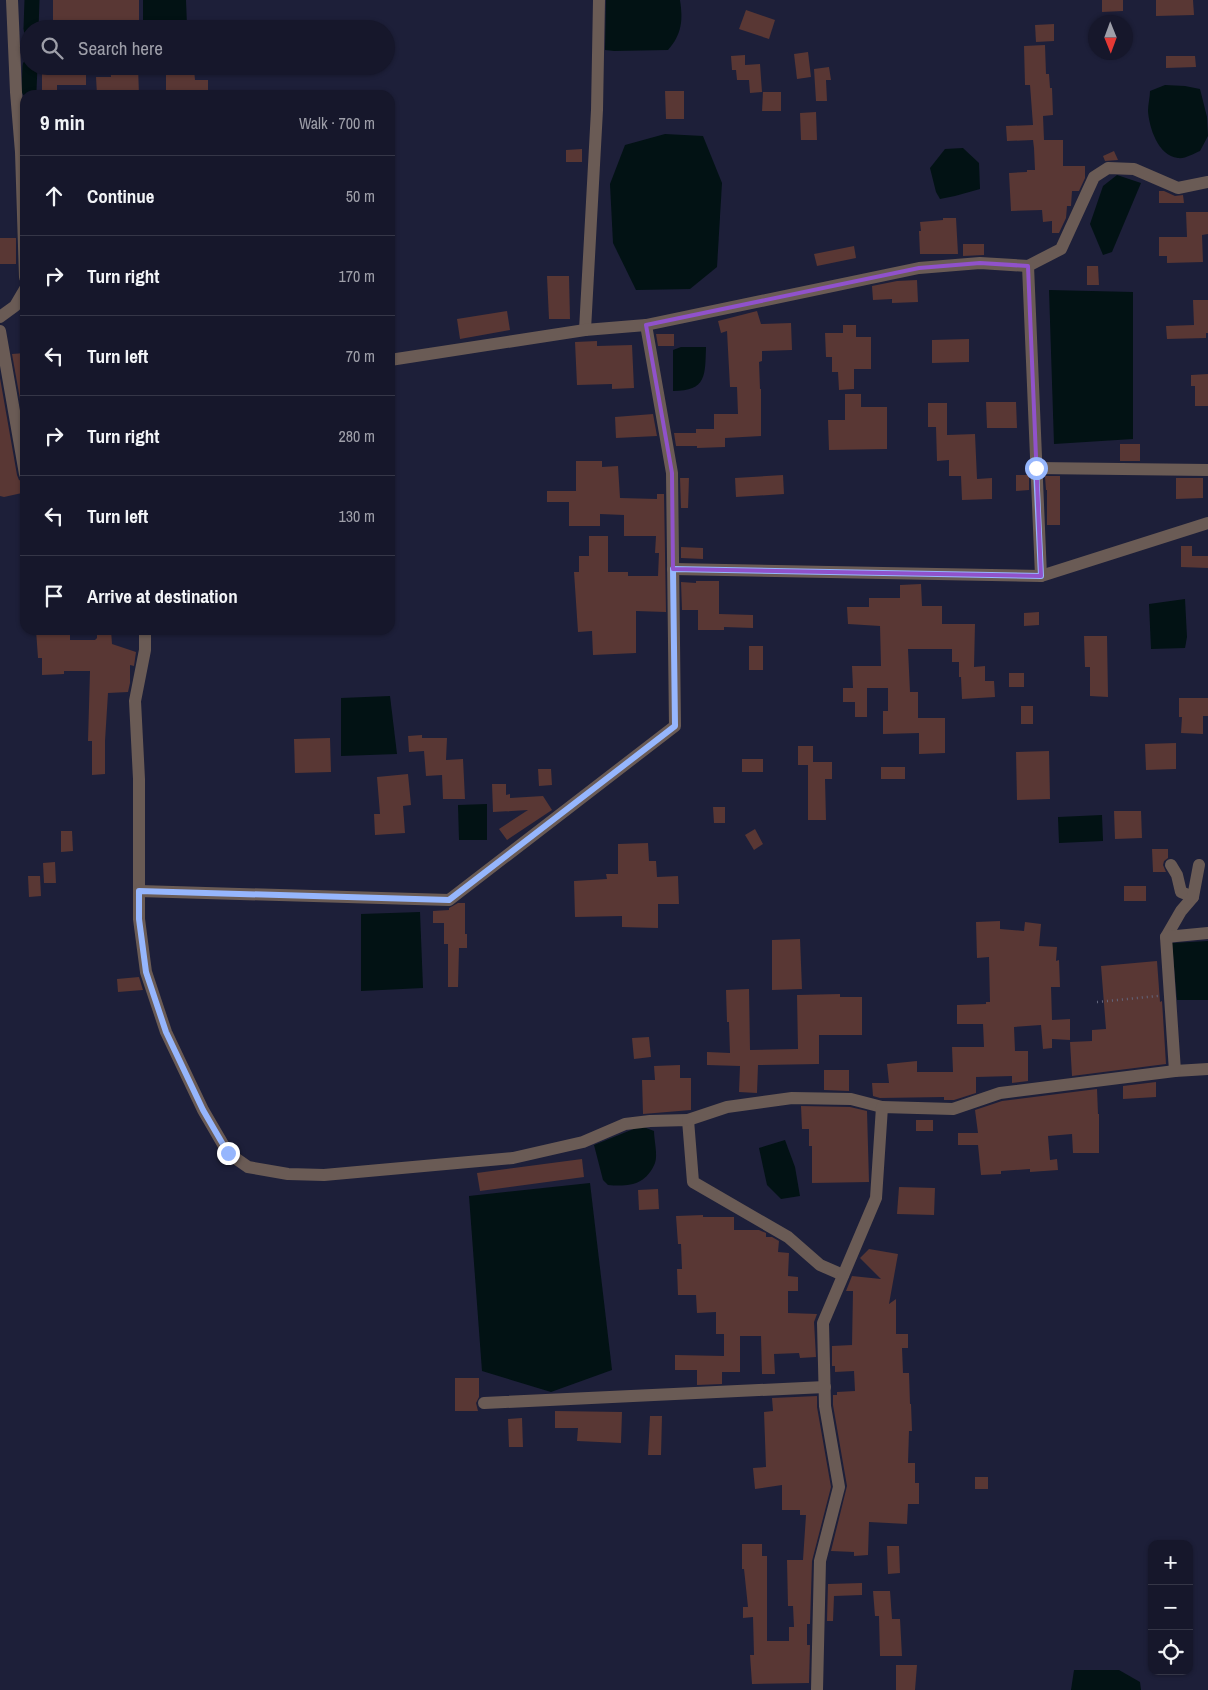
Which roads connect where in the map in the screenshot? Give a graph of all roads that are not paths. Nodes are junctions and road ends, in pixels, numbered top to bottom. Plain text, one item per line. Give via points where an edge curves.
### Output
1 (12, 0) edge
2 (599, 0) edge
3 (20, 140) edge
4 (1208, 182) edge
5 (1028, 266) junction
6 (20, 298) edge
7 (0, 317) edge
8 (646, 324) junction
9 (585, 330) junction
10 (0, 331) edge
11 (395, 359) edge
12 (20, 445) edge
13 (1036, 468) junction
14 (1208, 470) edge
15 (1208, 524) edge
16 (673, 569) junction
17 (1041, 576) junction
18 (146, 635) edge
19 (1171, 865) dead end
20 (1199, 865) dead end
21 (139, 891) junction
22 (1194, 898) junction
23 (1208, 933) edge
24 (1166, 937) junction
25 (1208, 1069) edge
26 (1175, 1072) junction
27 (882, 1107) junction
28 (688, 1120) junction
29 (843, 1275) junction
30 (825, 1387) junction
31 (484, 1403) dead end
32 (817, 1690) edge

1 - 3 street
2 - 9 street via 597,110
4 - 5 street via 1178,188 1134,169 1108,168 1094,177 1061,249
5 - 8 street via 980,262 920,268
5 - 13 street
6 - 7 street via 15,306
8 - 9 street
8 - 16 street via 672,473
9 - 11 street
10 - 12 street
13 - 14 street
13 - 17 street
15 - 17 street
16 - 17 street
16 - 21 street via 675,726 449,900
18 - 21 street via 135,702
19 - 22 street via 1182,892
20 - 22 street
21 - 28 street via 146,972 166,1032 203,1110 228,1153 248,1167 288,1174 324,1174 513,1158 583,1142 625,1124
22 - 24 street via 1181,911
23 - 24 street
24 - 26 street
25 - 26 street
26 - 27 street via 1000,1093 952,1109
27 - 28 street via 851,1099 792,1098 727,1107
27 - 29 street via 876,1198
28 - 29 street via 692,1182 788,1237 820,1265
29 - 30 street via 823,1323
30 - 31 street
30 - 32 street via 839,1487 820,1561

